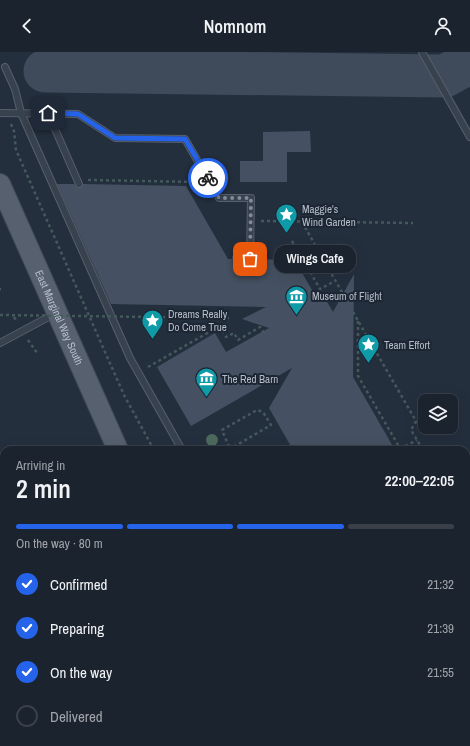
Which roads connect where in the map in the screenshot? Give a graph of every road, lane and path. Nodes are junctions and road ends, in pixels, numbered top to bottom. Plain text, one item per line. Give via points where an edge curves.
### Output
1 (422, 52) edge
2 (5, 67) dead end
3 (3, 113) edge
4 (21, 113) junction
5 (48, 113) junction
6 (470, 137) edge
7 (78, 182) joint
8 (210, 182) junction
9 (0, 184) edge
10 (251, 221) junction
11 (301, 222) junction
12 (413, 223) dead end
13 (292, 241) dead end
14 (243, 250) dead end
15 (234, 259) dead end
16 (250, 259) dead end
17 (335, 281) junction
18 (343, 294) dead end
19 (57, 312) junction
20 (354, 312) dead end
21 (0, 315) edge
22 (229, 318) dead end
23 (358, 321) junction
24 (264, 333) dead end
25 (0, 343) edge
26 (147, 367) dead end
27 (416, 421) junction
28 (418, 423) edge
29 (417, 440) junction
30 (116, 446) edge
31 (152, 446) edge
32 (180, 446) edge
33 (228, 446) edge
34 (236, 446) edge
35 (399, 446) edge
36 (407, 446) edge
37 (421, 446) edge

1 - 6 lane
2 - 4 lane via 15,89
3 - 4 lane
3 - 31 path via 14,131 16,150 124,395
4 - 5 lane
4 - 32 lane via 130,358
5 - 7 lane
5 - 8 lane via 78,114 115,138 185,139
7 - 8 path
8 - 10 lane via 219,198 251,198
9 - 19 main road, East Marginal Way South
10 - 11 path
10 - 16 lane
11 - 12 path
11 - 17 path
13 - 17 path via 320,289
14 - 15 path via 234,256
17 - 18 path
19 - 25 lane
19 - 30 main road, East Marginal Way South
20 - 23 path
21 - 22 path, bridge
23 - 27 path
23 - 35 path via 358,376
24 - 26 path via 260,327 238,340 234,333 226,337 222,330 211,330
27 - 28 path
27 - 29 path via 411,430
29 - 36 path
29 - 37 path
33 - 34 path via 222,430 257,410 263,412 271,426

